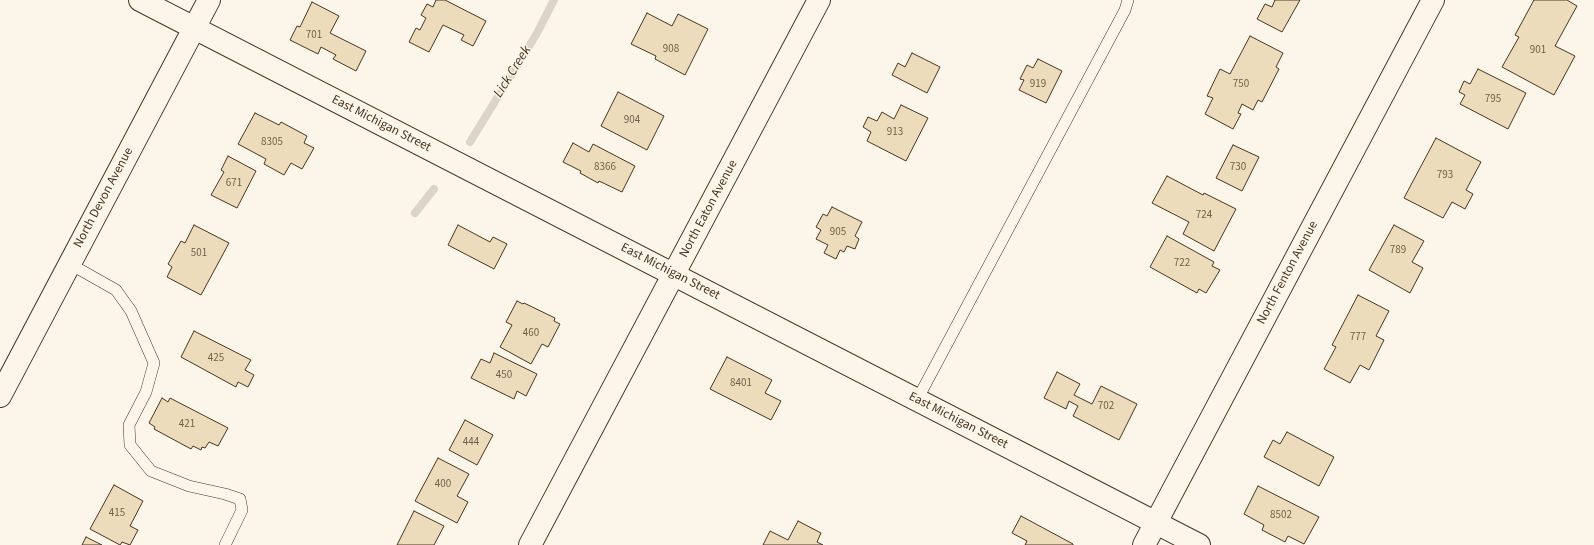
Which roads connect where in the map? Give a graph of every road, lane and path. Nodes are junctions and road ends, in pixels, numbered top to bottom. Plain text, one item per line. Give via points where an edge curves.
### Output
1 (140, 0) edge
2 (209, 0) edge
3 (819, 0) edge
4 (1128, 0) edge
5 (1432, 0) edge
6 (194, 28) junction
7 (70, 264) junction
8 (674, 274) junction
9 (0, 396) edge
10 (917, 400) junction
11 (1156, 523) junction
12 (225, 545) edge
13 (530, 545) edge
14 (1144, 545) edge
15 (1199, 545) edge

1 - 6 street, East Michigan Street
2 - 6 street, North Devon Avenue
3 - 8 street, North Eaton Avenue
4 - 10 lane via 1125,10
5 - 11 street, North Fenton Avenue
6 - 7 street, North Devon Avenue
6 - 8 street, East Michigan Street
7 - 9 street, North Devon Avenue
7 - 12 lane via 116,290 131,311 154,363 146,392 129,425 130,445 151,471 189,486 240,499 242,510
8 - 10 street, East Michigan Street
8 - 13 street, North Eaton Avenue
10 - 11 street, East Michigan Street
11 - 14 street, North Fenton Avenue
11 - 15 street, East Michigan Street

